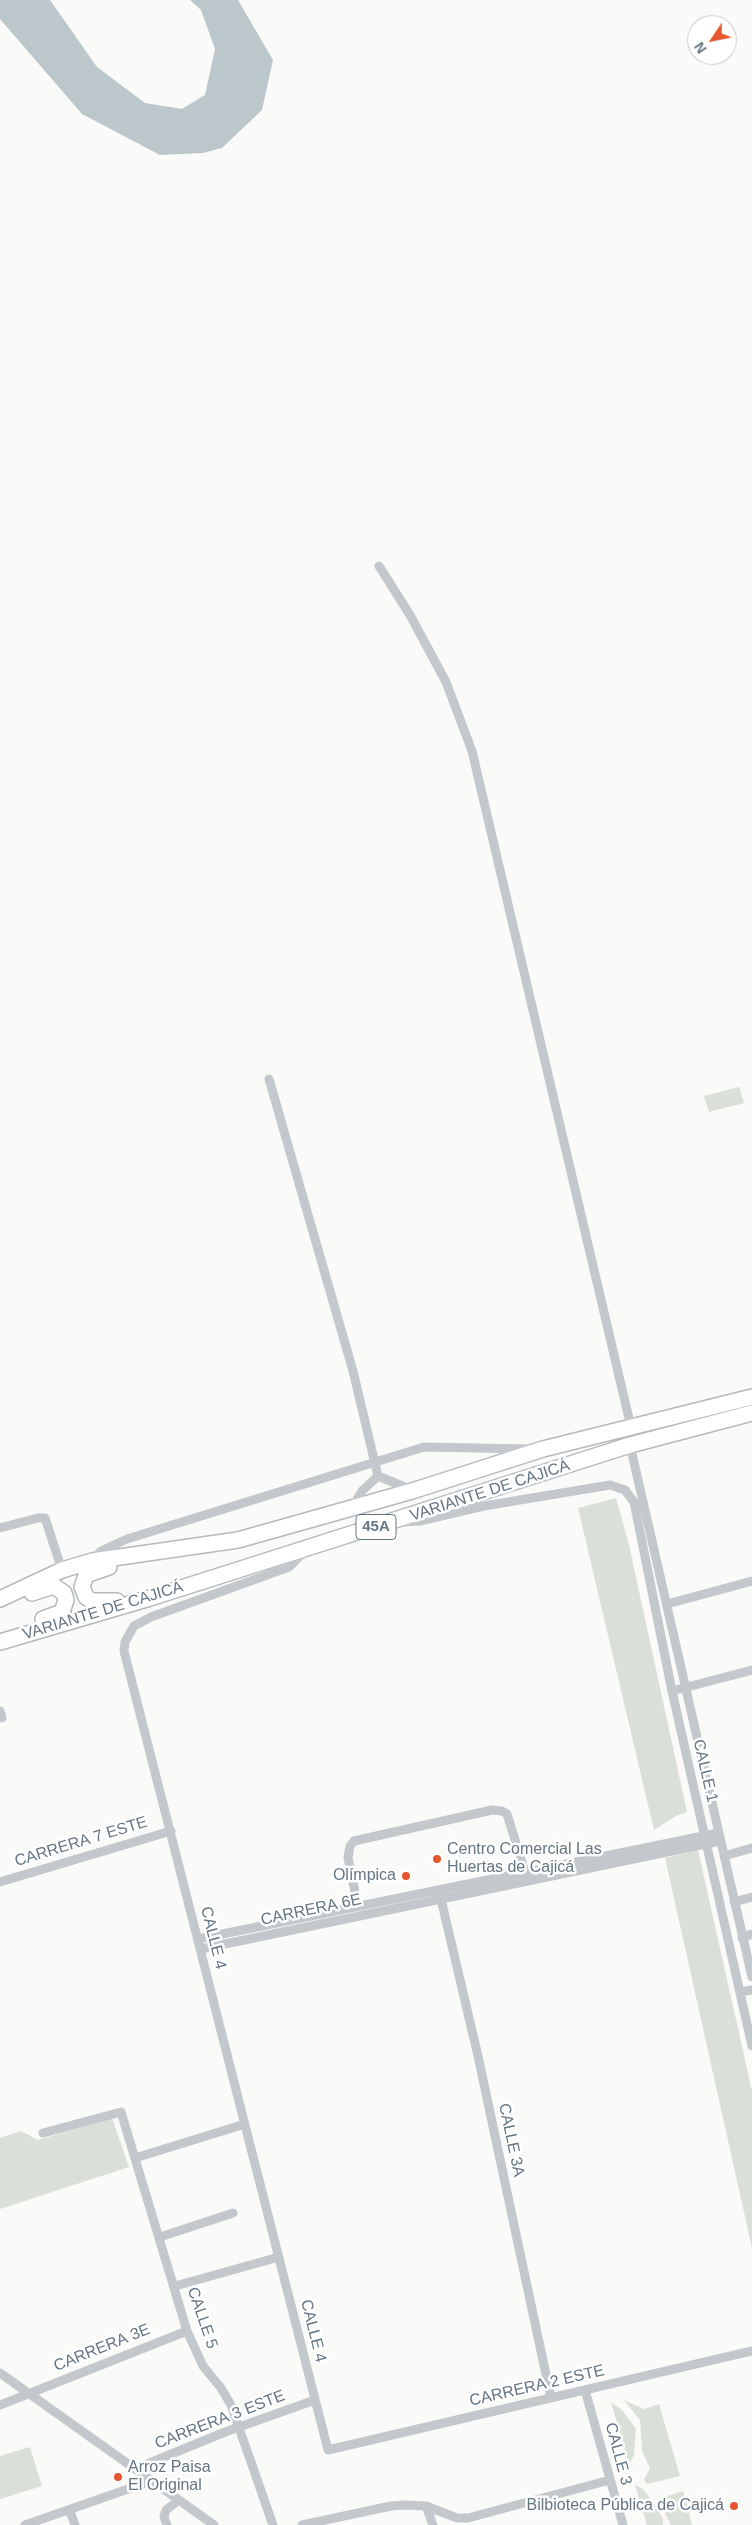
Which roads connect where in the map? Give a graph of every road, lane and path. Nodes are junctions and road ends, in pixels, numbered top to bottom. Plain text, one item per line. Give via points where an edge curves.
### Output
1 (379, 566) dead end
2 (269, 1079) dead end
3 (752, 1396) edge
4 (752, 1414) edge
5 (631, 1427) junction
6 (630, 1445) junction
7 (543, 1449) junction
8 (374, 1462) junction
9 (378, 1476) junction
10 (412, 1491) junction
11 (352, 1508) junction
12 (392, 1522) junction
13 (0, 1528) edge
14 (311, 1546) junction
15 (141, 1556) junction
16 (92, 1561) junction
17 (62, 1570) junction
18 (752, 1581) edge
19 (150, 1598) junction
20 (0, 1599) edge
21 (667, 1604) junction
22 (0, 1608) edge
23 (1, 1642) edge
24 (752, 1670) edge
25 (686, 1688) junction
26 (672, 1691) junction
27 (171, 1831) junction
28 (719, 1837) junction
29 (705, 1840) junction
30 (752, 1848) edge
31 (724, 1856) junction
32 (525, 1872) junction
33 (0, 1882) edge
34 (440, 1894) junction
35 (752, 1897) edge
36 (734, 1902) junction
37 (358, 1906) junction
38 (752, 1934) edge
39 (742, 1938) junction
40 (199, 1944) junction
41 (752, 1977) edge
42 (752, 1990) edge
43 (740, 1992) junction
44 (752, 2046) edge
45 (245, 2124) junction
46 (43, 2133) dead end
47 (136, 2158) junction
48 (233, 2213) dead end
49 (160, 2237) junction
50 (279, 2257) junction
51 (175, 2286) junction
52 (188, 2331) junction
53 (752, 2351) edge
54 (0, 2373) edge
55 (585, 2390) junction
56 (28, 2394) junction
57 (551, 2398) junction
58 (315, 2400) junction
59 (0, 2405) edge
60 (240, 2427) junction
61 (328, 2450) joint
62 (135, 2469) junction
63 (610, 2480) junction
64 (151, 2481) junction
65 (179, 2500) junction
66 (426, 2506) junction
67 (70, 2510) junction
68 (30, 2524) edge
69 (75, 2525) edge
70 (167, 2525) edge
71 (214, 2525) edge
72 (273, 2525) edge
73 (302, 2525) edge
74 (433, 2525) edge
75 (622, 2525) edge

1 - 5 street via 446,682 472,751
2 - 8 street via 353,1370
3 - 5 highway, VARIANTE DE CAJICÁ / 45A
4 - 6 highway, VARIANTE DE CAJICÁ / 45A
5 - 7 highway, VARIANTE DE CAJICÁ / 45A
6 - 12 highway, VARIANTE DE CAJICÁ / 45A
6 - 21 street, CALLE 1
7 - 8 street via 424,1447
7 - 10 highway, VARIANTE DE CAJICÁ / 45A
8 - 9 street
8 - 16 street via 127,1539 100,1551
9 - 10 street
9 - 11 street via 362,1491
10 - 11 highway, VARIANTE DE CAJICÁ / 45A
11 - 15 highway, VARIANTE DE CAJICÁ / 45A via 238,1540
12 - 14 highway, VARIANTE DE CAJICÁ / 45A
12 - 26 street, CALLE 1 via 420,1521 484,1506 610,1485 625,1490 634,1502
13 - 17 street via 45,1518
14 - 19 highway, VARIANTE DE CAJICÁ / 45A
14 - 27 street, CALLE 4 via 289,1567 151,1617 134,1626 124,1642
15 - 16 highway, VARIANTE DE CAJICÁ / 45A
15 - 19 highway via 91,1571 82,1587 92,1600
16 - 17 highway, VARIANTE DE CAJICÁ / 45A
17 - 20 highway, VARIANTE DE CAJICÁ / 45A
18 - 21 street
19 - 23 highway, VARIANTE DE CAJICÁ / 45A
21 - 25 street, CALLE 1
22 - 23 highway via 47,1586 59,1588 66,1600 62,1612 14,1628
24 - 25 street
25 - 26 street
25 - 28 street, CALLE 1
26 - 29 street, CALLE 1
27 - 33 street, CARRERA 7 ESTE
27 - 40 street, CALLE 4
28 - 29 street, CARRERA 6E
28 - 31 street, CALLE 1
29 - 32 street, CARRERA 6E
29 - 34 street, CARRERA 6E
29 - 43 street, CALLE 1
30 - 31 street
31 - 36 street, CALLE 1
32 - 34 street, CARRERA 6E
32 - 37 street via 507,1814 492,1810 354,1841 347,1852
34 - 37 street, CARRERA 6E
34 - 40 street, CARRERA 6E
34 - 57 street, CALLE 3A
35 - 36 street
36 - 39 street, CALLE 1
37 - 40 street, CARRERA 6E
38 - 39 street
39 - 41 street, CALLE 1
40 - 45 street, CALLE 4
42 - 43 street
43 - 44 street, CALLE 1
45 - 47 street
45 - 50 street, CALLE 4
46 - 47 street, CALLE 5 via 121,2112
47 - 49 street, CALLE 5
48 - 49 street
49 - 51 street, CALLE 5
50 - 51 street
50 - 58 street, CALLE 4
51 - 52 street, CALLE 5
52 - 56 street, CARRERA 3E
52 - 60 street, CALLE 5 via 203,2366 221,2388
53 - 55 street, CARRERA 2 ESTE
54 - 56 street
55 - 57 street, CARRERA 2 ESTE
55 - 63 street, CALLE 3
56 - 59 street, CARRERA 3E
56 - 62 street
57 - 61 street, CARRERA 2 ESTE
58 - 60 street, CARRERA 3 ESTE
58 - 61 street, CALLE 4
60 - 62 street, CARRERA 3 ESTE
60 - 72 street, CALLE 5
62 - 64 street
63 - 66 street via 468,2518 457,2518
63 - 75 street, CALLE 3
64 - 65 street
64 - 67 street
65 - 70 street via 166,2510
65 - 71 street
66 - 73 street via 391,2506
66 - 74 street
67 - 68 street
67 - 69 street

